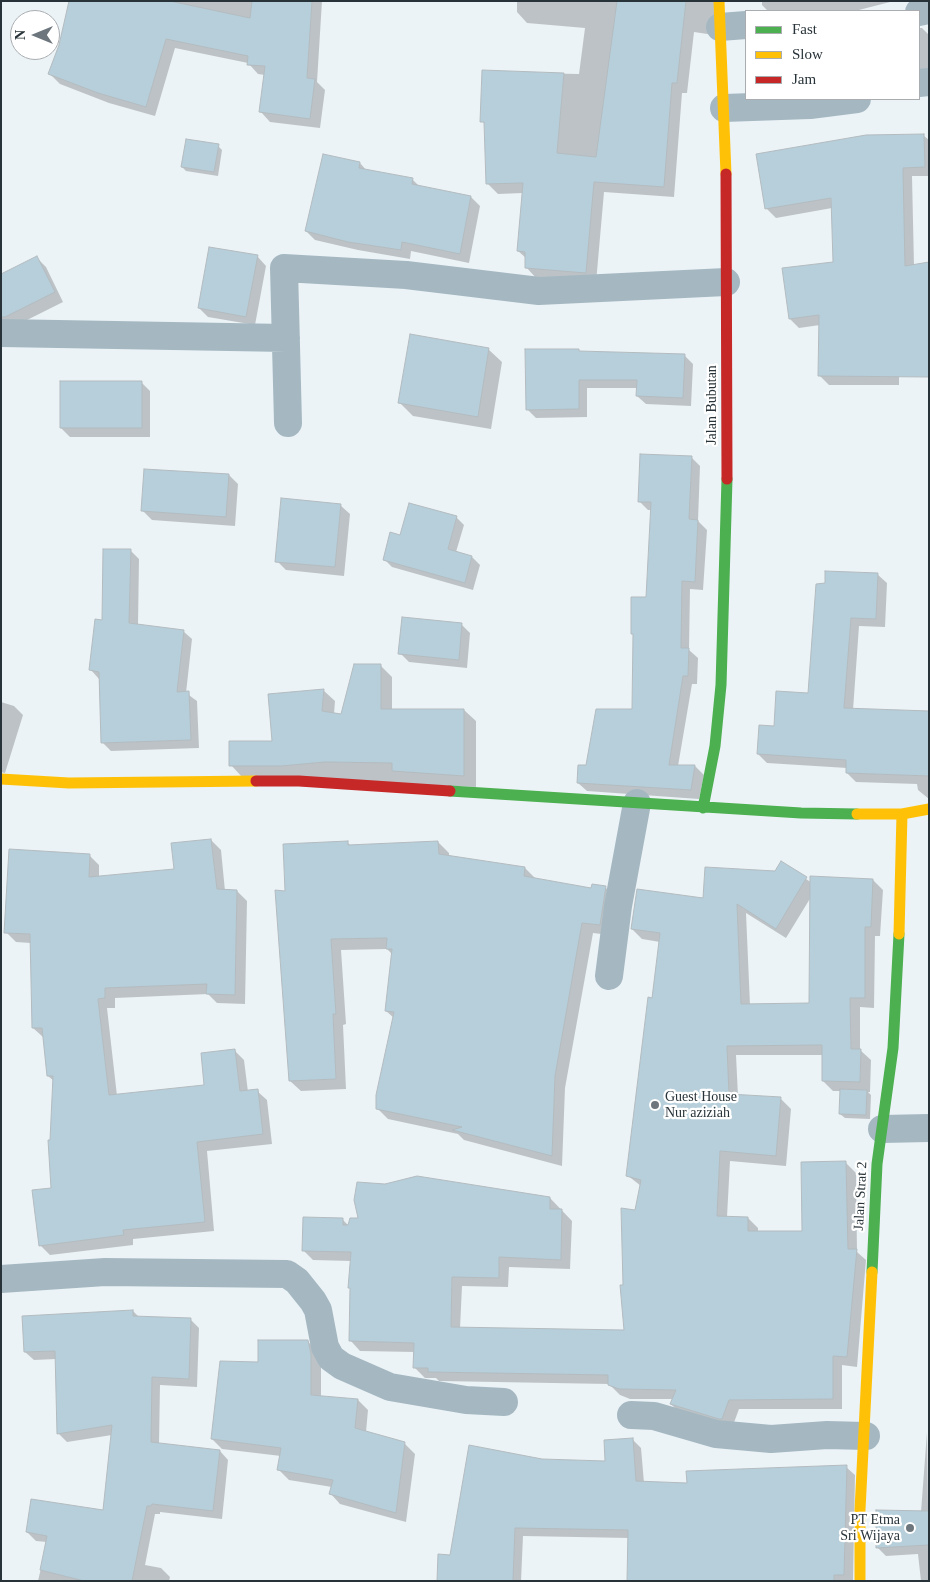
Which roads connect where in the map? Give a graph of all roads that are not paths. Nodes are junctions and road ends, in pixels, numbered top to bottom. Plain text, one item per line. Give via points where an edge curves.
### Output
1 (729, 18) edge
2 (849, 100) edge
3 (724, 108) junction
4 (726, 282) junction
5 (1, 333) edge
6 (286, 338) junction
7 (288, 423) dead end
8 (1, 779) edge
9 (636, 803) junction
10 (703, 808) junction
11 (929, 809) edge
12 (902, 814) junction
13 (609, 976) dead end
14 (929, 1128) edge
15 (882, 1129) junction
16 (1, 1279) edge
17 (504, 1402) dead end
18 (631, 1415) dead end
19 (866, 1436) junction
20 (860, 1581) edge

1 - 3 street, Jalan Bubutan
2 - 3 street
3 - 4 street, Jalan Bubutan
4 - 6 street via 539,291 406,275 284,268
4 - 10 street, Jalan Bubutan via 727,515 721,685
5 - 6 street
6 - 7 street
8 - 9 street via 69,783 299,781
9 - 10 street
9 - 13 street
10 - 12 street via 801,814
11 - 12 street
12 - 15 street, Jalan Strat 2 via 898,976 893,1048
14 - 15 street
15 - 19 street, Jalan Strat 2 via 874,1219
16 - 17 street via 106,1272 287,1274 313,1301 318,1310 325,1348 331,1358 342,1366 390,1387 466,1400
18 - 19 street via 654,1416 716,1434 771,1439
19 - 20 street, Jalan Strat 2 via 860,1510

